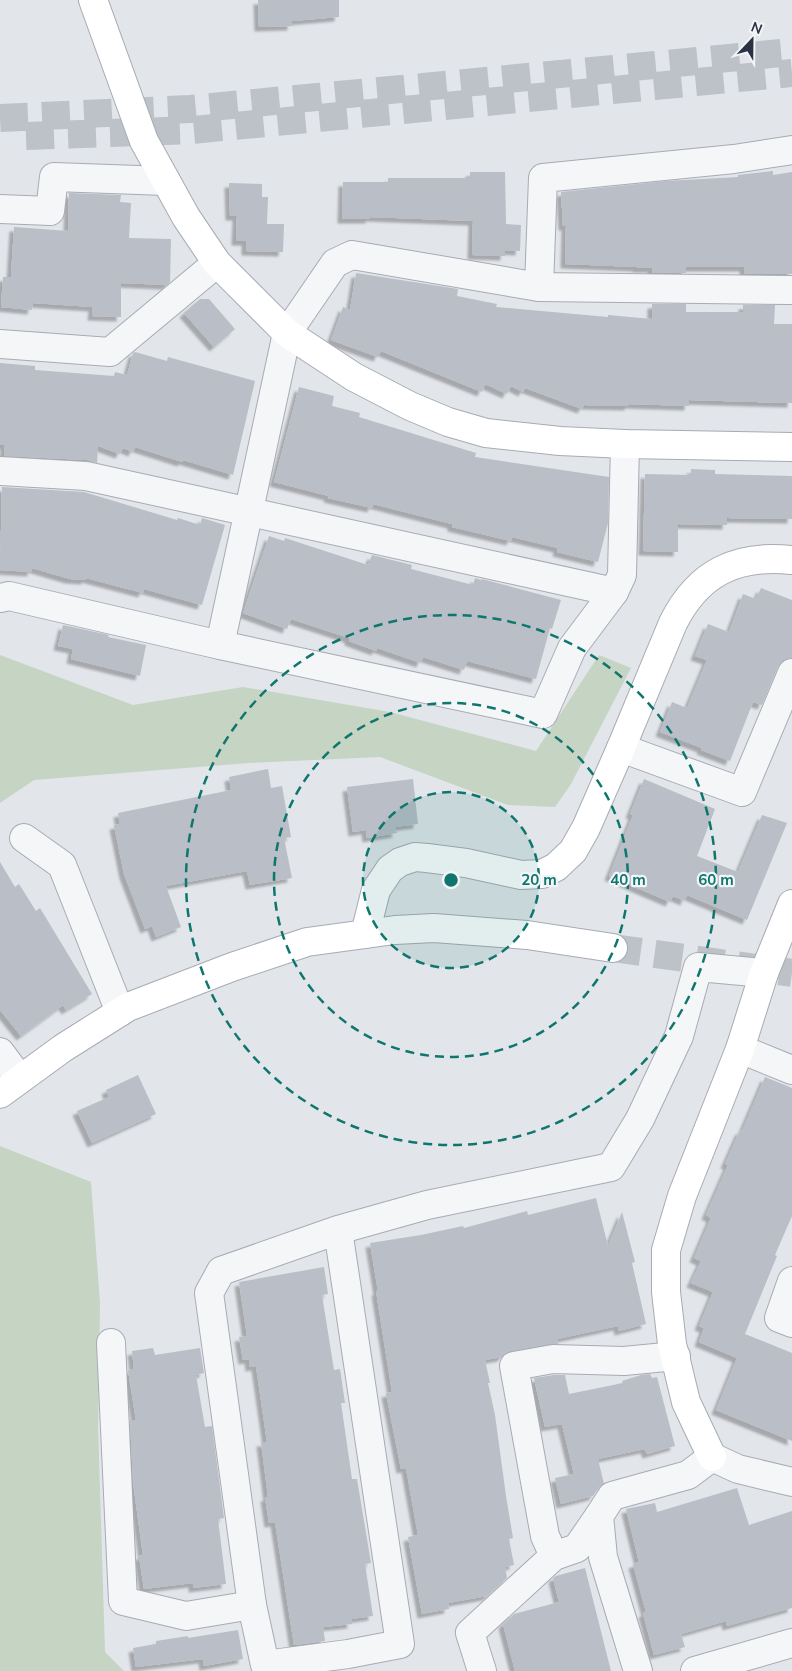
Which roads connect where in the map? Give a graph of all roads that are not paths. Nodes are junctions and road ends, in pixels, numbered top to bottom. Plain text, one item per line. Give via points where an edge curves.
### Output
1 (93, 0) edge
2 (792, 150) edge
3 (166, 181) junction
4 (0, 209) edge
5 (217, 263) junction
6 (539, 287) junction
7 (792, 290) edge
8 (287, 333) junction
9 (0, 344) edge
10 (625, 444) junction
11 (792, 447) edge
12 (0, 471) edge
13 (250, 511) junction
14 (792, 560) edge
15 (614, 592) junction
16 (0, 598) edge
17 (220, 645) junction
18 (792, 673) edge
19 (621, 748) junction
20 (24, 838) dead end
21 (792, 904) edge
22 (365, 934) junction
23 (613, 948) tunnel mouth
24 (764, 973) junction
25 (120, 1012) junction
26 (740, 1049) junction
27 (0, 1052) edge
28 (792, 1070) edge
29 (10, 1087) edge
30 (338, 1230) junction
31 (792, 1281) edge
32 (792, 1323) edge
33 (111, 1343) dead end
34 (676, 1356) junction
35 (712, 1457) junction
36 (792, 1482) edge
37 (599, 1516) junction
38 (554, 1556) junction
39 (252, 1605) junction
40 (792, 1643) edge
41 (482, 1671) edge
42 (638, 1671) edge
43 (695, 1671) edge

1 - 3 street via 144,141
2 - 6 street via 543,178
3 - 4 street via 54,177 50,211
3 - 5 street
5 - 8 street
5 - 9 street via 110,352
6 - 7 street
6 - 8 street via 352,255 336,263
8 - 10 street via 354,378 448,422 486,433
8 - 13 street
10 - 11 street
10 - 15 street via 622,575
12 - 13 street via 86,476
13 - 15 street
13 - 17 street
14 - 19 street via 772,558 731,565 695,590 682,605 673,624
15 - 17 street via 572,648 543,714
16 - 17 street via 9,596
18 - 19 street via 742,792
19 - 22 street via 586,828 573,851 556,867 542,874 521,875 427,858 400,862 376,890
20 - 25 street via 62,865
21 - 24 street
22 - 23 street via 434,928 489,931
22 - 25 street via 307,942
24 - 26 street
24 - 30 street via 698,967 680,1036 640,1119 611,1167 427,1205
25 - 29 street
26 - 28 street
26 - 34 street via 682,1196 666,1250 666,1292
27 - 29 street
30 - 39 street via 221,1271 209,1294
30 - 39 street via 400,1644 265,1665
31 - 32 street via 779,1318
33 - 39 street via 123,1601 186,1616
34 - 35 street via 686,1402
34 - 38 street via 624,1361 552,1359 514,1366 544,1536
35 - 36 street via 738,1469
35 - 37 street via 688,1475 612,1496
37 - 38 street via 577,1548
37 - 42 street via 603,1557
38 - 41 street via 470,1633
40 - 43 street

